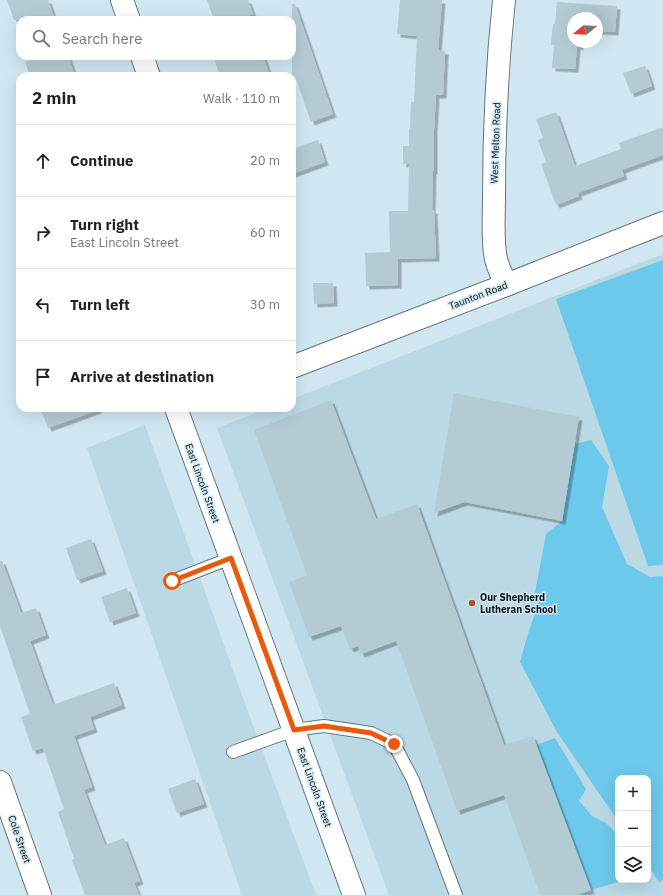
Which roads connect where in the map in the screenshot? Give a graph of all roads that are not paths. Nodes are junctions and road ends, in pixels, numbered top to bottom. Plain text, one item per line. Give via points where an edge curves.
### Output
1 (122, 0) edge
2 (504, 0) edge
3 (128, 16) edge
4 (143, 60) edge
5 (148, 72) edge
6 (663, 223) edge
7 (506, 285) junction
8 (296, 365) edge
9 (181, 412) edge
10 (231, 558) junction
11 (172, 581) dead end
12 (294, 730) junction
13 (233, 752) dead end
14 (0, 782) edge
15 (40, 895) edge
16 (354, 895) edge
17 (456, 895) edge

1 - 3 street
2 - 7 street, West Melton Road via 496,112 494,242 496,259
4 - 5 street
6 - 7 street, Taunton Road
7 - 8 street, Taunton Road
9 - 10 street, East Lincoln Street
10 - 11 lane
10 - 12 street, East Lincoln Street
12 - 13 lane
12 - 16 street, East Lincoln Street
12 - 17 lane via 324,726 371,733 394,744 413,780
14 - 15 street, Cole Street

